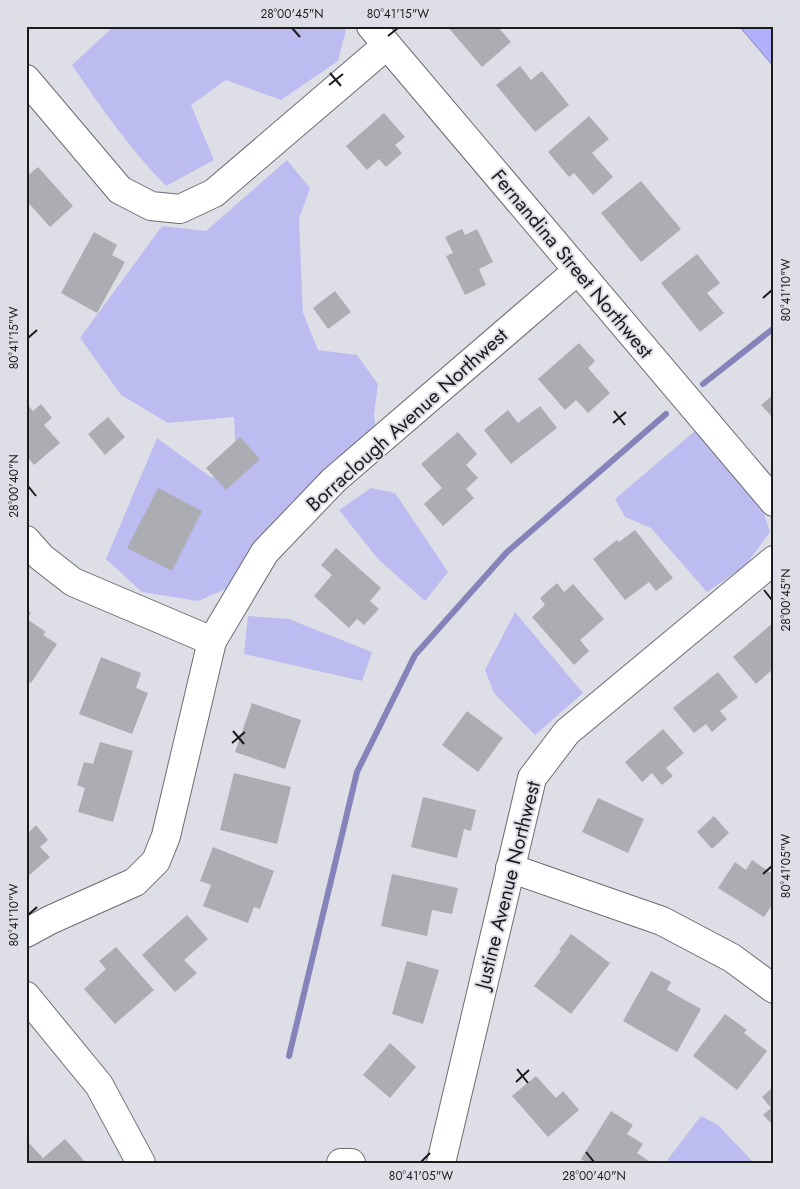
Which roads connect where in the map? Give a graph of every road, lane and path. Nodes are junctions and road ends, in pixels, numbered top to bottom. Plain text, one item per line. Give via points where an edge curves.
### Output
1 (379, 36) edge
2 (26, 78) edge
3 (577, 271) junction
4 (774, 502) edge
5 (26, 540) edge
6 (774, 560) edge
7 (212, 641) junction
8 (510, 868) junction
9 (26, 933) edge
10 (774, 989) edge
11 (26, 996) edge
12 (141, 1163) edge
13 (341, 1163) edge
14 (351, 1163) edge
15 (441, 1163) edge

1 - 2 street via 214,194 180,209 151,206 120,190
1 - 3 street, Fernandina Street Northwest
3 - 4 street, Fernandina Street Northwest
3 - 7 street, Borraclough Avenue Northwest via 334,480 264,552
5 - 7 street via 41,557 73,582
6 - 8 street, Justine Avenue Northwest via 567,732 532,778
7 - 9 street, Borraclough Avenue Northwest via 166,836 156,861 135,882
8 - 10 street via 662,921 732,958
8 - 15 street, Justine Avenue Northwest
11 - 12 street via 99,1085
13 - 14 street

